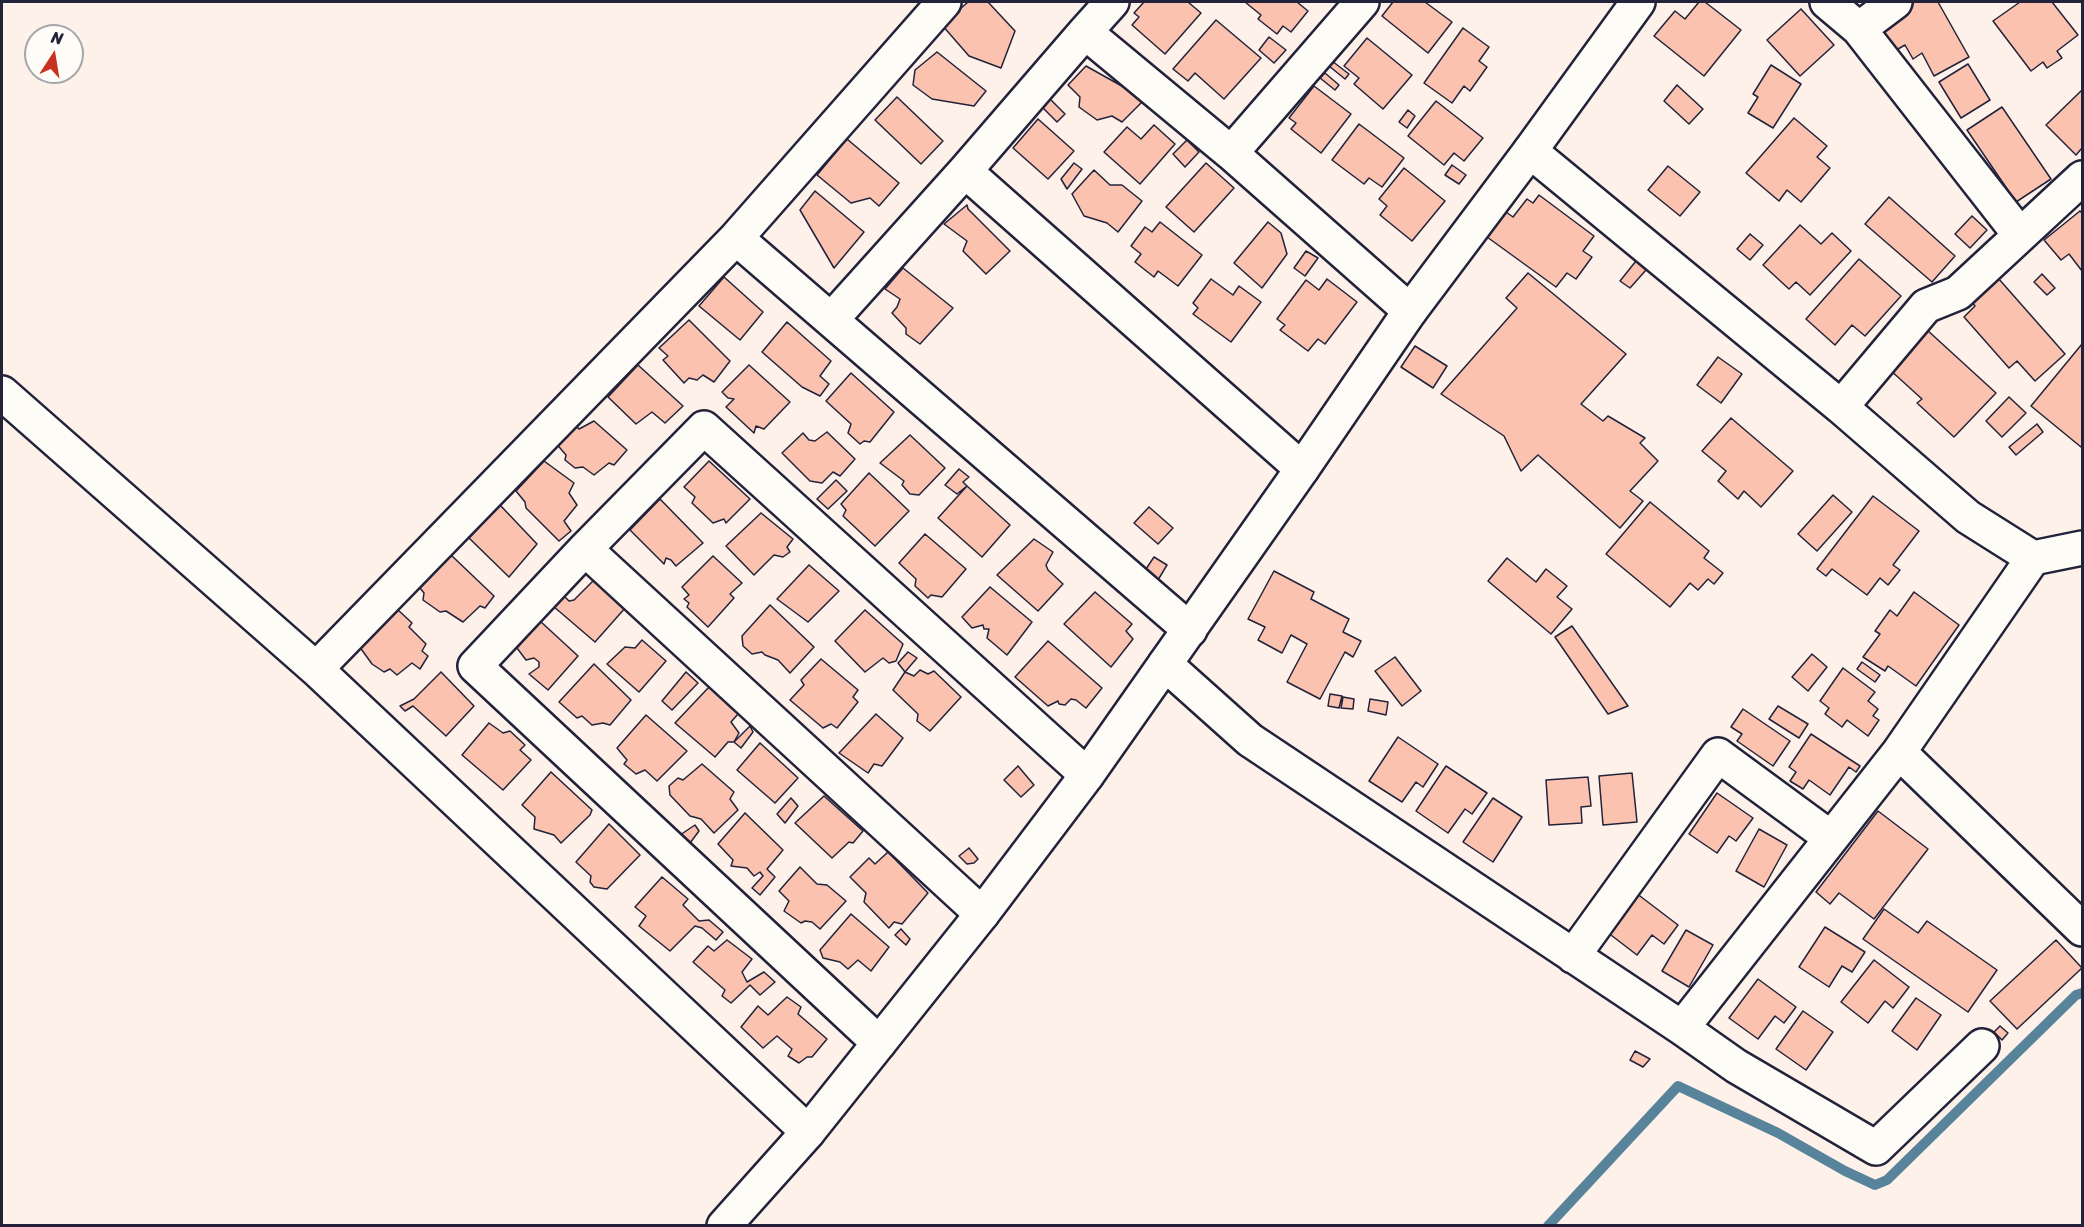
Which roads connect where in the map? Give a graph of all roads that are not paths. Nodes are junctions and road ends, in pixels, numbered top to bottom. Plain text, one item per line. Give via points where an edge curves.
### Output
1 (944, 2) edge
2 (1112, 2) edge
3 (1362, 2) edge
4 (1638, 2) edge
5 (1827, 2) edge
6 (1895, 2) edge
7 (1859, 29) junction
8 (1085, 32) junction
9 (1530, 151) junction
10 (1231, 153) junction
11 (965, 171) junction
12 (2082, 178) edge
13 (2020, 235) junction
14 (736, 238) junction
15 (1410, 311) junction
16 (831, 320) junction
17 (2, 393) edge
18 (1840, 407) junction
19 (1302, 470) junction
20 (2082, 548) edge
21 (585, 549) junction
22 (2033, 558) junction
23 (1190, 630) junction
24 (1165, 664) junction
25 (316, 669) junction
26 (1899, 752) junction
27 (1088, 775) junction
28 (1832, 838) junction
29 (982, 914) junction
30 (2082, 929) edge
31 (1573, 956) junction
32 (1683, 1028) junction
33 (879, 1043) junction
34 (1982, 1046) dead end
35 (808, 1132) junction
36 (724, 1226) edge

1 - 14 street
2 - 8 street
3 - 10 street
4 - 9 street
5 - 7 street
6 - 7 street
7 - 13 street
8 - 10 street
8 - 11 street
9 - 15 street
9 - 18 street
10 - 15 street
11 - 16 street
11 - 19 street
12 - 13 street
13 - 18 street via 1958,293 1926,306
14 - 16 street
14 - 25 street
15 - 19 street
16 - 23 street
17 - 25 street
18 - 22 street via 1968,517
19 - 23 street
20 - 22 street
21 - 27 street via 705,428
21 - 29 street
21 - 33 street via 475,666
22 - 26 street
23 - 24 street
24 - 27 street
24 - 31 street via 1250,740
25 - 35 street
26 - 28 street
26 - 30 street
27 - 29 street
28 - 31 street via 1718,755
28 - 32 street
29 - 33 street
31 - 32 street
32 - 34 street via 1736,1066 1876,1148
33 - 35 street
35 - 36 street

